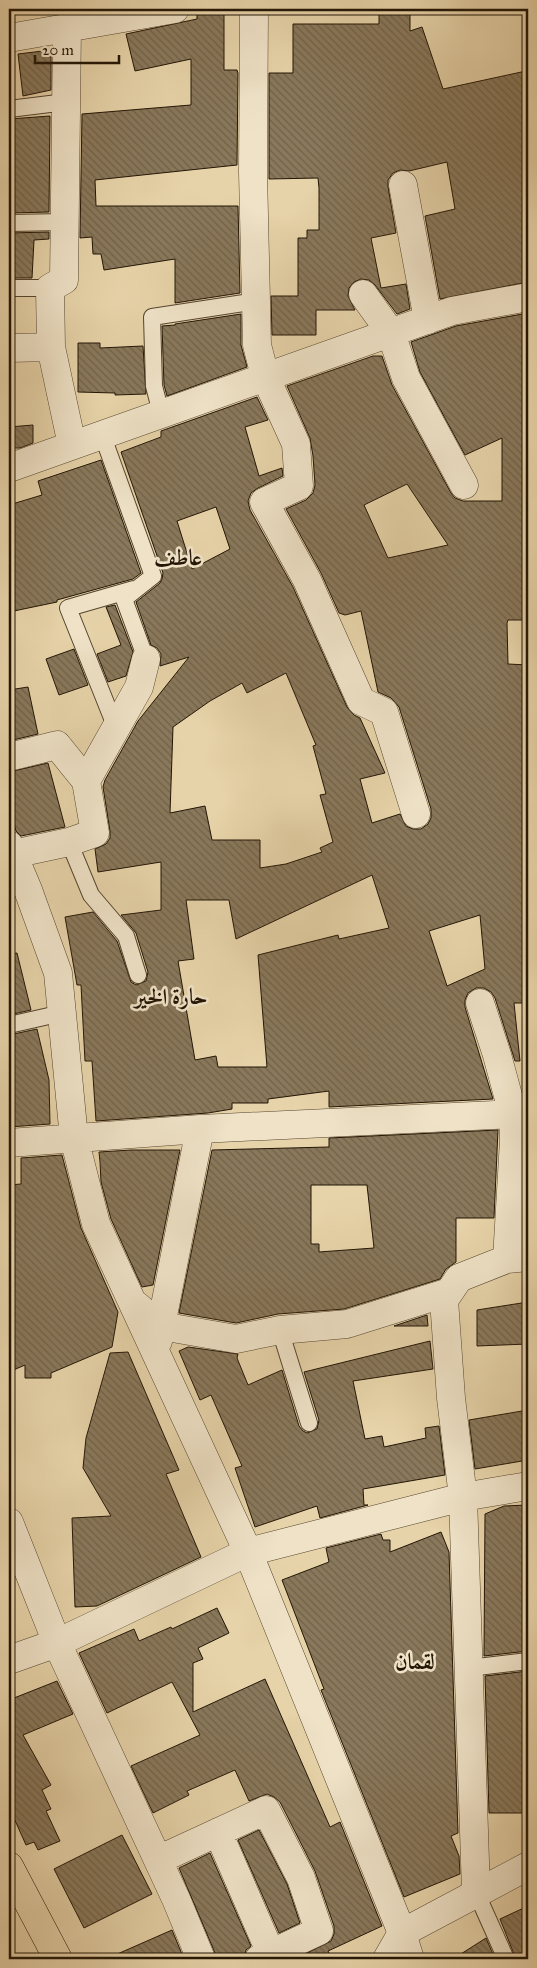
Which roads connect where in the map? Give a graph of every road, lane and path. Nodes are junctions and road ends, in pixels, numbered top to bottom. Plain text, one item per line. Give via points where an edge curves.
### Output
1 (175, 9) edge
2 (254, 9) edge
3 (141, 12) edge
4 (51, 23) edge
5 (9, 38) edge
6 (66, 102) junction
7 (9, 109) edge
8 (403, 185) dead end
9 (64, 222) junction
10 (9, 223) edge
11 (9, 288) edge
12 (50, 288) junction
13 (363, 294) dead end
14 (528, 296) edge
15 (257, 301) junction
16 (428, 320) junction
17 (391, 332) junction
18 (51, 347) junction
19 (9, 348) edge
20 (265, 376) junction
21 (162, 413) junction
22 (102, 434) junction
23 (72, 445) junction
24 (9, 468) edge
25 (464, 484) dead end
26 (139, 587) junction
27 (146, 659) joint
28 (116, 728) junction
29 (9, 756) edge
30 (86, 781) junction
31 (416, 814) dead end
32 (69, 842) junction
33 (11, 850) edge
34 (18, 893) edge
35 (138, 975) dead end
36 (480, 1003) dead end
37 (62, 1013) junction
38 (9, 1025) edge
39 (521, 1111) edge
40 (200, 1129) junction
41 (74, 1138) junction
42 (9, 1143) edge
43 (518, 1258) edge
44 (449, 1292) junction
45 (133, 1303) junction
46 (161, 1326) junction
47 (280, 1330) junction
48 (156, 1353) junction
49 (309, 1423) dead end
50 (528, 1486) edge
51 (462, 1497) junction
52 (9, 1522) edge
53 (248, 1552) junction
54 (57, 1644) junction
55 (9, 1660) edge
56 (528, 1661) edge
57 (469, 1668) junction
58 (218, 1832) junction
59 (158, 1860) junction
60 (9, 1866) edge
61 (528, 1866) edge
62 (476, 1892) junction
63 (402, 1933) junction
64 (265, 1957) edge
65 (58, 1959) edge
66 (201, 1959) edge
67 (387, 1959) edge
68 (410, 1959) edge
69 (506, 1959) edge

1 - 3 street
2 - 15 street via 252,172
3 - 4 street
4 - 5 street
4 - 6 street
6 - 7 lane
6 - 9 street
8 - 16 street
9 - 10 lane
9 - 12 street via 64,280
11 - 12 lane
12 - 18 street
13 - 17 street
14 - 16 street via 452,311
15 - 20 street via 258,344
15 - 21 lane via 152,317 154,386
16 - 17 street
17 - 20 street
17 - 25 street via 406,378
18 - 19 street
18 - 23 street
20 - 21 street
20 - 31 street via 296,444 299,486 264,502 307,580 361,701 384,712
21 - 22 street
22 - 23 street
22 - 26 lane via 152,576
23 - 24 street
26 - 27 lane via 124,599
26 - 28 lane via 68,608
27 - 28 street via 140,687
28 - 30 street
29 - 30 street via 57,745
30 - 32 street via 95,833
32 - 33 street
32 - 35 lane via 91,894 126,936
33 - 34 street
34 - 37 street via 58,973
36 - 39 street via 497,1055
37 - 38 lane
37 - 41 street
39 - 40 street
39 - 43 street via 514,1140
40 - 41 street
40 - 46 street
41 - 42 street
41 - 45 street via 96,1224
43 - 44 street via 458,1278
44 - 47 street via 347,1324
44 - 51 street via 444,1300
45 - 46 street
45 - 48 street
46 - 47 street via 236,1340
46 - 48 street
47 - 49 lane
48 - 53 street
50 - 51 street
51 - 53 street
51 - 57 street
52 - 54 street
53 - 54 street
53 - 63 street
54 - 55 street
54 - 59 street
56 - 57 lane
57 - 62 street
58 - 59 street
58 - 64 street
58 - 64 street via 266,1810 302,1878 319,1931
59 - 66 street
60 - 65 highway
61 - 62 street
62 - 63 street
62 - 69 lane
63 - 67 street
63 - 68 street

